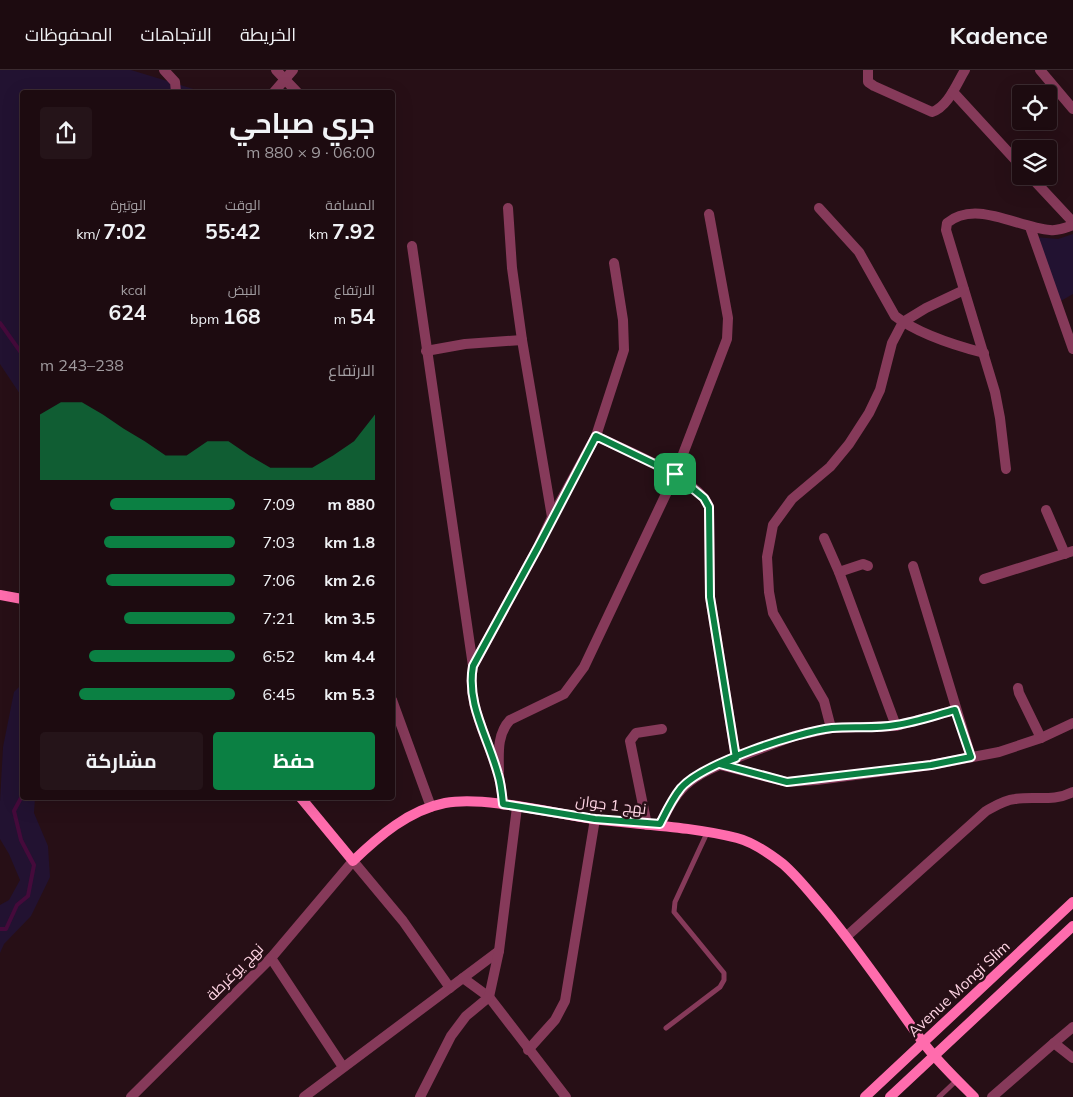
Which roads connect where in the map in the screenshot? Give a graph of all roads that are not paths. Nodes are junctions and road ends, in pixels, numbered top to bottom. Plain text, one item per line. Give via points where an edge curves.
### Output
1 (164, 70) edge
2 (276, 70) edge
3 (293, 70) edge
4 (868, 70) edge
5 (964, 70) edge
6 (1040, 70) edge
7 (284, 81) junction
8 (176, 90) edge
9 (276, 90) edge
10 (295, 90) edge
11 (953, 92) junction
12 (1073, 109) edge
13 (1012, 156) edge
14 (1038, 185) edge
15 (508, 208) dead end
16 (819, 208) dead end
17 (709, 214) dead end
18 (1073, 224) edge
19 (1030, 227) junction
20 (412, 246) dead end
21 (614, 263) dead end
22 (964, 290) junction
23 (903, 322) junction
24 (1070, 331) edge
25 (522, 340) junction
26 (1073, 349) edge
27 (426, 351) junction
28 (984, 353) junction
29 (596, 436) junction
30 (1006, 469) dead end
31 (675, 474) junction
32 (1046, 510) dead end
33 (552, 517) junction
34 (824, 538) dead end
35 (1069, 553) edge
36 (868, 566) dead end
37 (913, 566) dead end
38 (839, 572) junction
39 (984, 579) dead end
40 (0, 595) edge
41 (20, 598) edge
42 (473, 666) junction
43 (1018, 688) dead end
44 (395, 708) edge
45 (955, 710) junction
46 (1073, 723) edge
47 (896, 726) junction
48 (831, 728) junction
49 (662, 729) dead end
50 (1041, 738) junction
51 (971, 757) junction
52 (736, 758) junction
53 (720, 764) junction
54 (499, 775) junction
55 (1073, 792) edge
56 (303, 800) edge
57 (503, 804) junction
58 (431, 807) junction
59 (517, 808) junction
60 (595, 819) junction
61 (660, 824) junction
62 (648, 825) junction
63 (707, 834) junction
64 (353, 861) junction
65 (1073, 902) edge
66 (1073, 926) edge
67 (847, 936) junction
68 (499, 950) junction
69 (271, 958) junction
70 (463, 978) junction
71 (450, 988) junction
72 (489, 997) junction
73 (1073, 1027) edge
74 (666, 1028) dead end
75 (1054, 1042) junction
76 (924, 1043) junction
77 (528, 1050) junction
78 (934, 1055) junction
79 (1073, 1058) edge
80 (343, 1067) junction
81 (958, 1080) junction
82 (132, 1097) edge
83 (304, 1097) edge
84 (420, 1097) edge
85 (566, 1097) edge
86 (865, 1097) edge
87 (890, 1097) edge
88 (939, 1097) edge
89 (974, 1097) edge
90 (992, 1097) edge

1 - 8 street via 174,82
2 - 7 street
3 - 7 street
4 - 11 street via 868,82 928,111 936,111
5 - 11 street
6 - 12 street
7 - 9 street
7 - 10 street
11 - 13 street
14 - 18 street
15 - 25 street
16 - 23 street via 859,252 889,308
17 - 31 street via 728,318 727,338
18 - 19 street via 1051,230
19 - 22 street via 984,214 954,218 948,223 946,230
19 - 24 street
20 - 27 street
21 - 29 street via 624,350
22 - 23 street
22 - 28 street
23 - 28 street
23 - 48 street via 892,343 880,390 869,414 830,467 792,499 772,525 767,557 773,613 824,701
24 - 26 street
25 - 27 street via 465,344
25 - 33 street
27 - 42 street
28 - 30 street via 1000,418
29 - 31 street
29 - 33 street
31 - 52 street via 704,498 709,507 710,597
31 - 54 street via 572,687 556,700 510,720 502,730
32 - 35 street
33 - 42 street
34 - 38 street
35 - 39 street
36 - 38 street via 863,564
37 - 45 street
38 - 47 street
40 - 41 street
42 - 54 street via 470,681 472,700
43 - 50 street
44 - 58 street
45 - 47 street
45 - 51 street
46 - 50 street
47 - 48 street
48 - 52 street via 794,736
49 - 62 street via 636,733 630,741
50 - 51 street via 999,752
51 - 53 street via 931,765 787,782
52 - 53 street
53 - 61 street via 700,773 682,788
54 - 57 street
55 - 67 street via 1064,797 1014,798 998,803
56 - 64 street
57 - 58 street, نهج 1 جوان via 461,802
57 - 59 street, نهج 1 جوان
58 - 64 street, نهج 1 جوان via 401,821 375,839
59 - 60 street, نهج 1 جوان
59 - 68 street
60 - 62 street, نهج 1 جوان
60 - 77 street via 565,1002 555,1020
61 - 62 street, نهج 1 جوان
61 - 63 street, نهج 1 جوان
63 - 67 street, نهج 1 جوان via 738,838 783,865
63 - 74 lane via 675,902 674,912 724,973 724,980 720,987
64 - 69 street, نهج يوغرطة
64 - 71 street via 403,921
65 - 76 street, Avenue Mongi Slim
66 - 78 street
67 - 76 street, نهج 1 جوان
68 - 70 street
68 - 72 street
69 - 80 street
69 - 82 street, نهج يوغرطة
70 - 71 street
70 - 72 street
71 - 80 street
72 - 77 street
72 - 84 street via 466,1016 451,1036
73 - 75 street
75 - 79 street
75 - 90 street
76 - 78 street, نهج 1 جوان
76 - 86 street, Avenue Mongi Slim
77 - 85 street
78 - 81 street, نهج 1 جوان
78 - 87 street
80 - 83 street
81 - 88 lane
81 - 89 street, نهج 1 جوان

